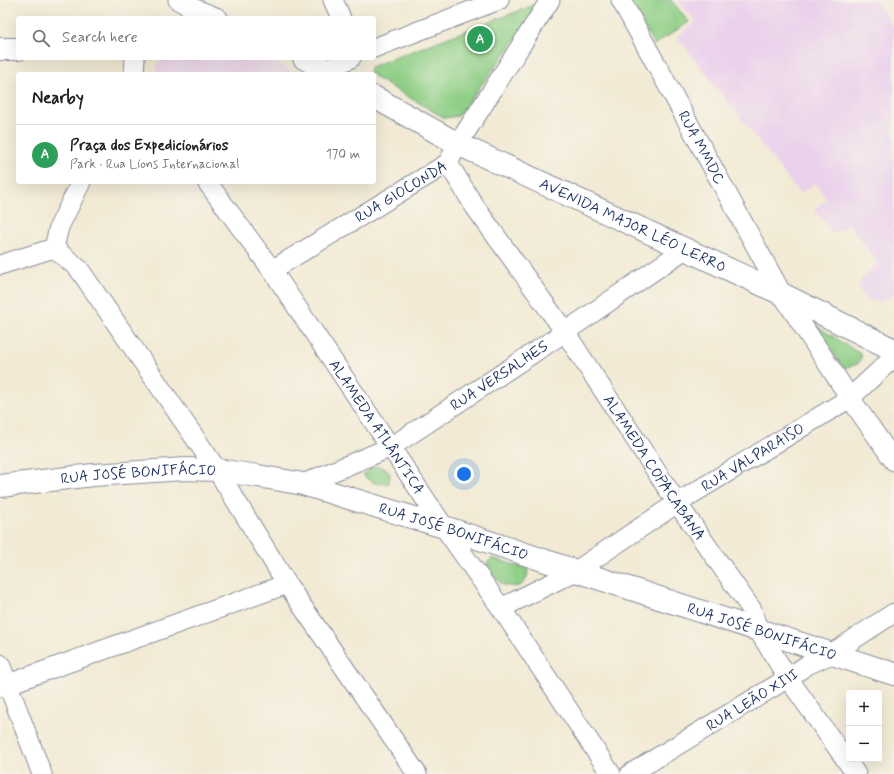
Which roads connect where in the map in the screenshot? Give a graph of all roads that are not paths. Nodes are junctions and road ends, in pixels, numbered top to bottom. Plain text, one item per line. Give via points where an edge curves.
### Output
1 (334, 0) edge
2 (500, 0) edge
3 (550, 0) edge
4 (621, 0) edge
5 (189, 9) edge
6 (212, 16) edge
7 (340, 16) edge
8 (376, 47) edge
9 (16, 49) edge
10 (0, 50) edge
11 (135, 60) edge
12 (308, 60) edge
13 (348, 60) edge
14 (134, 72) edge
15 (329, 72) edge
16 (376, 98) edge
17 (458, 144) junction
18 (448, 163) junction
19 (80, 184) edge
20 (208, 184) edge
21 (54, 248) junction
22 (685, 249) junction
23 (0, 265) edge
24 (272, 270) junction
25 (782, 294) junction
26 (565, 332) junction
27 (894, 350) edge
28 (894, 357) edge
29 (850, 398) junction
30 (391, 447) junction
31 (894, 461) edge
32 (217, 470) junction
33 (303, 484) junction
34 (0, 486) edge
35 (677, 503) junction
36 (444, 527) junction
37 (576, 571) junction
38 (287, 584) junction
39 (501, 608) junction
40 (894, 613) edge
41 (758, 630) junction
42 (831, 654) junction
43 (0, 664) edge
44 (894, 674) edge
45 (788, 678) junction
46 (4, 685) edge
47 (42, 774) edge
48 (417, 774) edge
49 (611, 774) edge
50 (630, 774) edge
51 (856, 774) edge

1 - 7 street
2 - 8 street
3 - 17 street, RUA GIOCONDA
4 - 25 street, RUA MMDC
5 - 6 street
9 - 10 street
11 - 14 street
12 - 15 street
13 - 15 street
16 - 17 street, AVENIDA MAJOR LÉO LERRO
17 - 18 street, RUA GIOCONDA
17 - 22 street, AVENIDA MAJOR LÉO LERRO
18 - 24 street, RUA GIOCONDA
18 - 26 street, ALAMEDA COPACABANA via 475,207
19 - 21 street via 59,226
20 - 24 street, ALAMEDA ATLÂNTICA
21 - 23 street
21 - 32 street via 80,269
22 - 25 street, AVENIDA MAJOR LÉO LERRO
22 - 26 street, RUA VERSALHES
24 - 30 street, ALAMEDA ATLÂNTICA
25 - 27 street, AVENIDA MAJOR LÉO LERRO
25 - 29 street, RUA MMDC
26 - 30 street, RUA VERSALHES
26 - 35 street, ALAMEDA COPACABANA
28 - 29 street, RUA VALPARAISO
29 - 31 street, RUA MMDC
29 - 35 street, RUA VALPARAISO
30 - 33 street, RUA VERSALHES
30 - 36 street, ALAMEDA ATLÂNTICA
32 - 33 street, RUA JOSÉ BONIFÁCIO
32 - 34 street, RUA JOSÉ BONIFÁCIO via 146,471
32 - 38 street
33 - 36 street, RUA JOSÉ BONIFÁCIO
35 - 37 street, RUA VALPARAISO
35 - 41 street, ALAMEDA COPACABANA via 752,610
36 - 37 street, RUA JOSÉ BONIFÁCIO
36 - 39 street, ALAMEDA ATLÂNTICA
37 - 39 street, RUA VALPARAISO
37 - 41 street, RUA JOSÉ BONIFÁCIO
38 - 46 street
38 - 48 street
39 - 49 street, ALAMEDA ATLÂNTICA
40 - 42 street, RUA LEÃO XIII
41 - 42 street, RUA JOSÉ BONIFÁCIO
41 - 45 street, ALAMEDA COPACABANA
42 - 44 street, RUA JOSÉ BONIFÁCIO
42 - 45 street, RUA LEÃO XIII via 807,665
43 - 46 street
45 - 50 street, RUA LEÃO XIII
45 - 51 street, ALAMEDA COPACABANA
46 - 47 street

